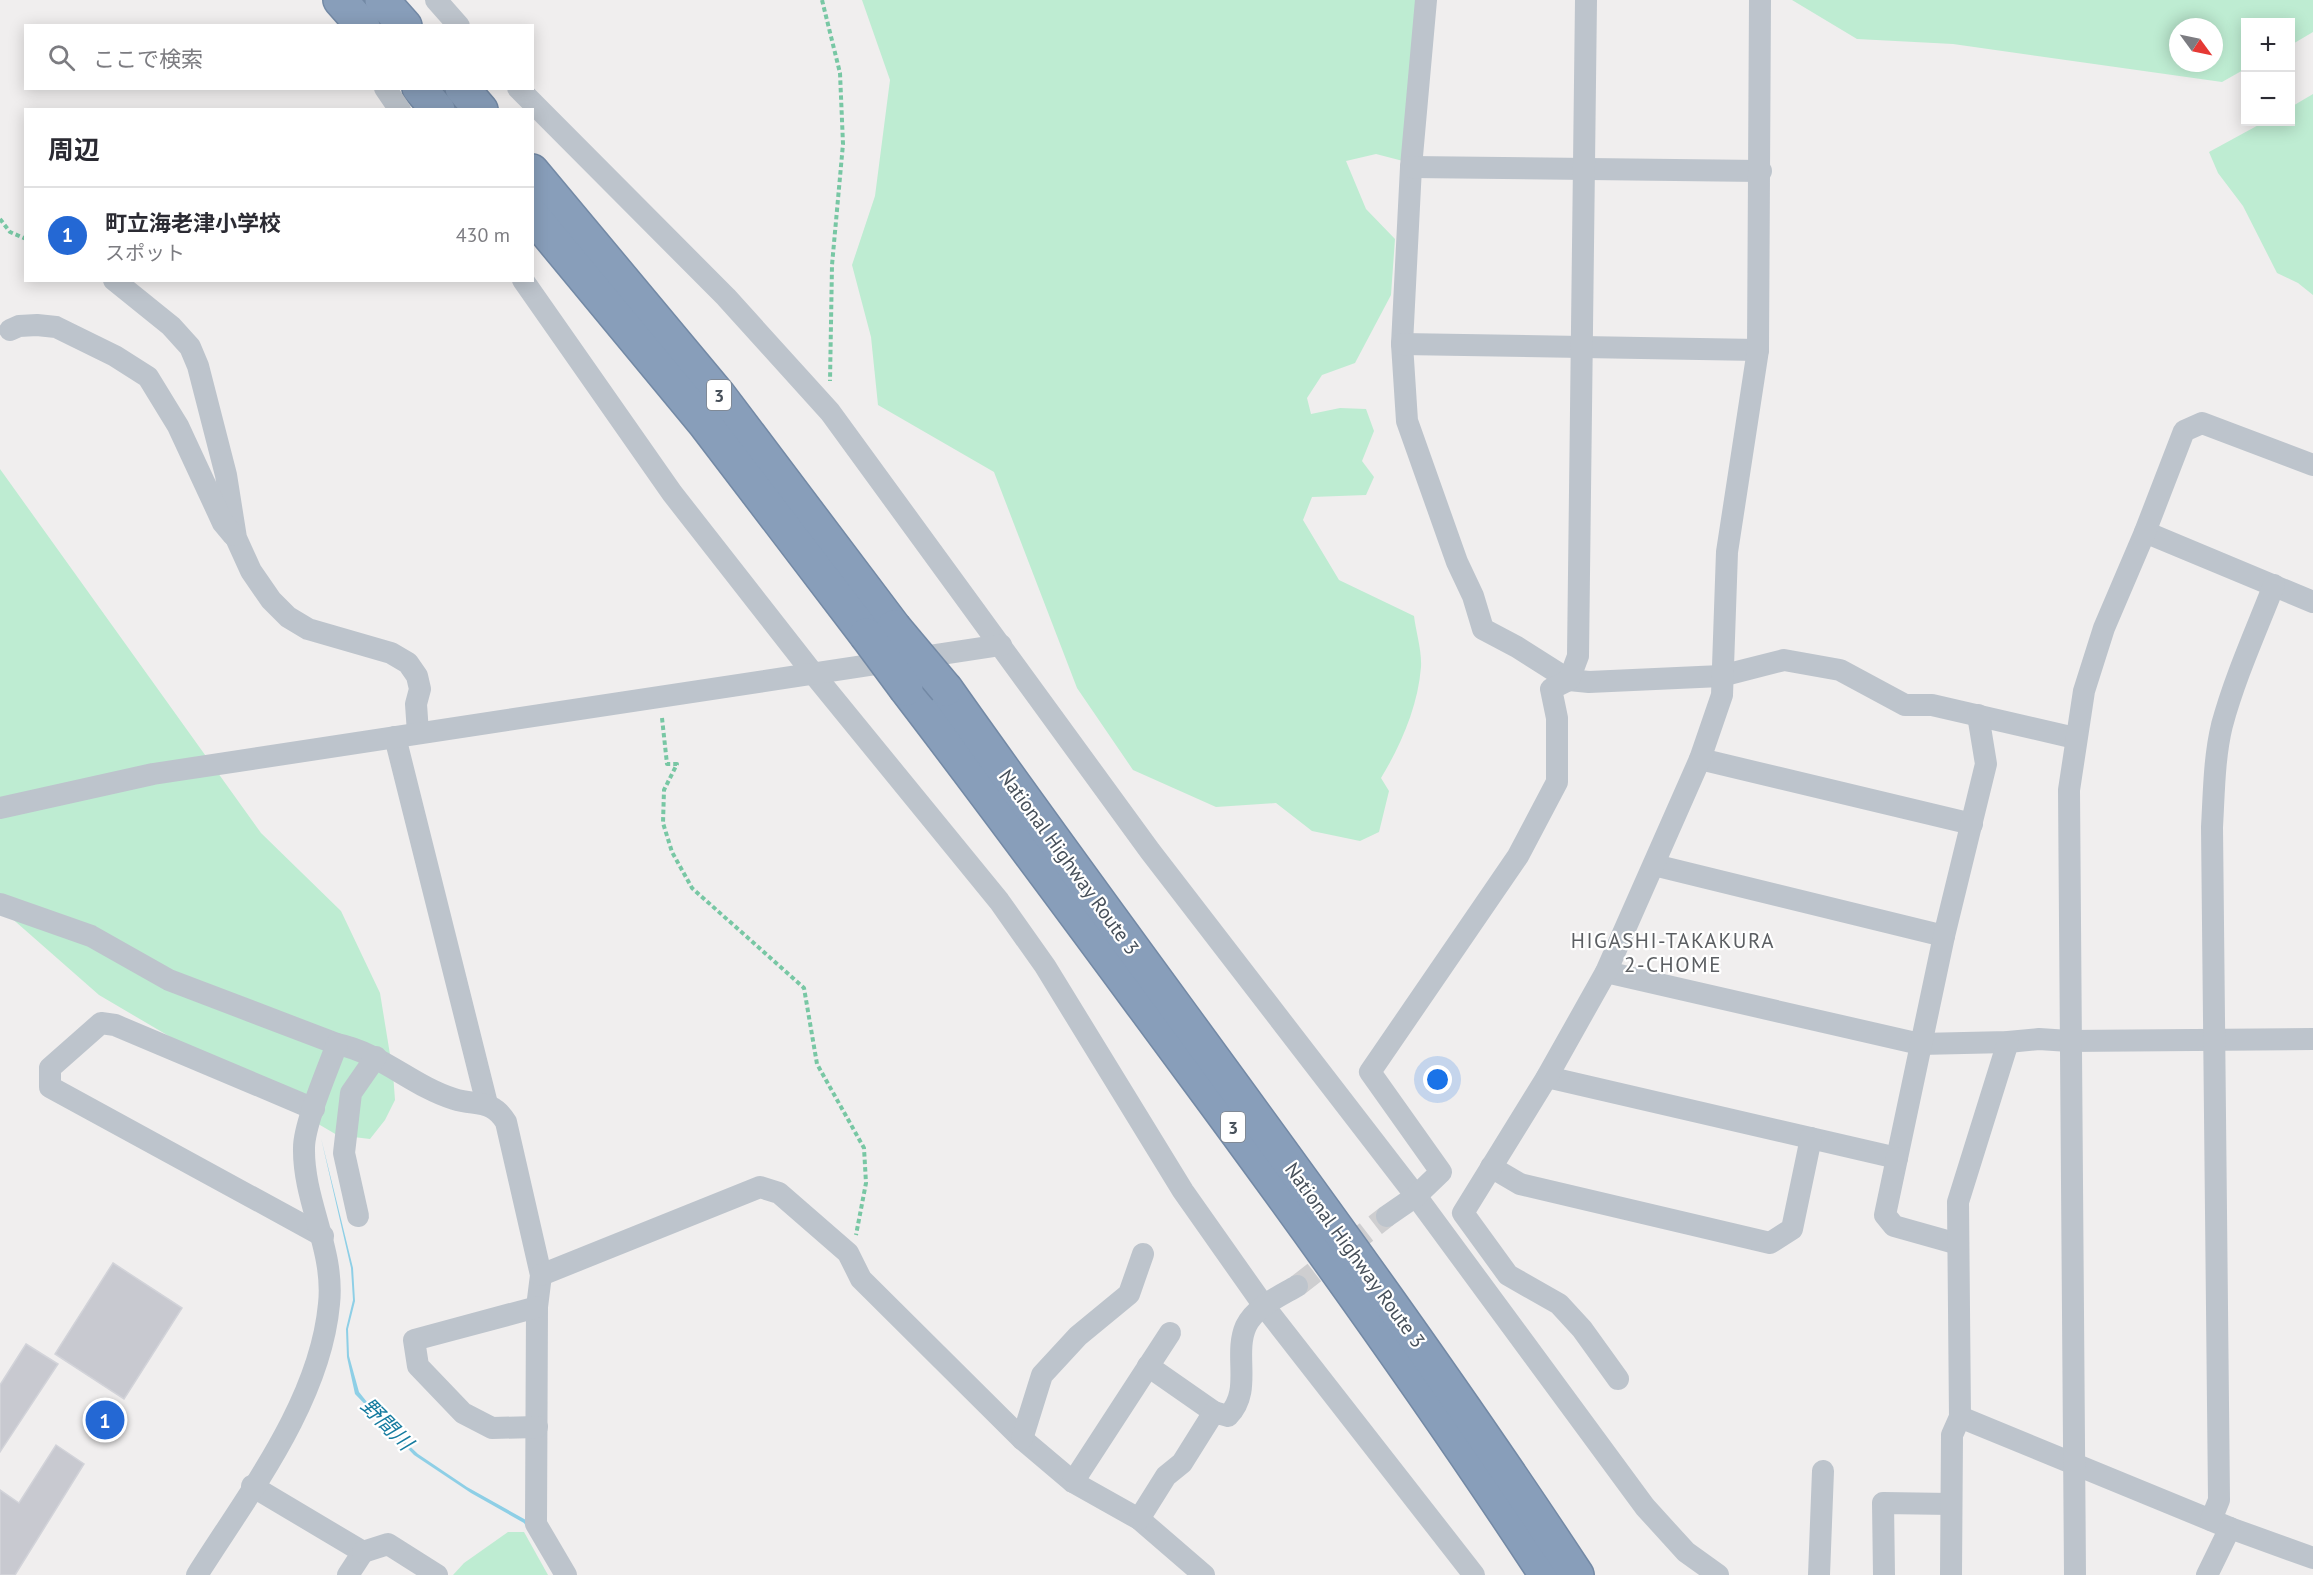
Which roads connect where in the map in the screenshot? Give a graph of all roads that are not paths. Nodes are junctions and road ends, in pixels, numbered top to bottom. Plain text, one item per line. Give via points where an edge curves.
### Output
1 (324, 0) edge
2 (340, 0) edge
3 (382, 0) edge
4 (436, 0) edge
5 (1426, 0) edge
6 (1586, 0) edge
7 (1760, 0) edge
8 (340, 24) edge
9 (361, 24) edge
10 (403, 24) edge
11 (457, 24) edge
12 (386, 90) edge
13 (421, 90) edge
14 (464, 90) edge
15 (520, 90) edge
16 (399, 108) edge
17 (436, 108) edge
18 (479, 108) edge
19 (1411, 167) junction
20 (1585, 168) junction
21 (1761, 171) junction
22 (534, 173) edge
23 (534, 217) edge
24 (116, 282) edge
25 (524, 282) edge
26 (10, 330) dead end
27 (1402, 344) junction
28 (1582, 349) junction
29 (1758, 350) junction
30 (2313, 465) edge
31 (2145, 532) junction
32 (236, 538) junction
33 (2274, 585) junction
34 (2313, 602) edge
35 (880, 631) junction
36 (1001, 645) junction
37 (812, 672) junction
38 (1721, 676) junction
39 (1569, 680) junction
40 (1978, 716) junction
41 (418, 733) junction
42 (395, 737) junction
43 (2075, 738) junction
44 (1700, 759) junction
45 (0, 808) edge
46 (1972, 824) junction
47 (1654, 866) junction
48 (0, 904) edge
49 (1944, 936) junction
50 (1606, 972) junction
51 (2313, 1039) edge
52 (2069, 1041) junction
53 (2215, 1041) junction
54 (2008, 1042) junction
55 (337, 1044) junction
56 (1920, 1044) junction
57 (376, 1057) junction
58 (1547, 1077) junction
59 (487, 1104) junction
60 (314, 1109) junction
61 (1811, 1138) junction
62 (1897, 1158) junction
63 (1491, 1167) junction
64 (1416, 1196) junction
65 (358, 1216) dead end
66 (1387, 1216) tunnel mouth
67 (323, 1236) junction
68 (1958, 1244) junction
69 (1143, 1254) dead end
70 (541, 1275) junction
71 (1297, 1286) tunnel mouth
72 (1264, 1306) junction
73 (537, 1307) junction
74 (1170, 1333) dead end
75 (1148, 1366) junction
76 (1618, 1379) dead end
77 (1214, 1412) junction
78 (1960, 1417) junction
79 (537, 1427) junction
80 (1022, 1439) junction
81 (2075, 1464) junction
82 (1824, 1471) dead end
83 (1073, 1482) junction
84 (252, 1486) junction
85 (1951, 1504) junction
86 (1139, 1519) junction
87 (2221, 1524) junction
88 (363, 1552) junction
89 (2313, 1558) edge
90 (197, 1575) edge
91 (348, 1575) edge
92 (437, 1575) edge
93 (566, 1575) edge
94 (1204, 1575) edge
95 (1474, 1575) edge
96 (1546, 1575) edge
97 (1577, 1575) edge
98 (1718, 1575) edge
99 (1819, 1575) edge
100 (1884, 1575) edge
101 (1951, 1575) edge
102 (2075, 1575) edge
103 (2207, 1575) edge

1 - 8 street
2 - 9 highway
3 - 10 highway
4 - 11 street
5 - 19 street
6 - 20 street
7 - 21 street
12 - 16 street
13 - 17 highway
14 - 18 highway
15 - 36 street via 726,297 830,412
19 - 20 street
19 - 27 street
20 - 21 street
20 - 28 street
21 - 29 street
22 - 35 highway, National Highway Route 3 / 3 via 719,395
23 - 35 highway, National Highway Route 3 / 3
24 - 32 street via 190,346 226,475
25 - 37 street via 672,493
26 - 32 street via 19,326 56,327 148,377 178,426 224,523
27 - 28 street
27 - 39 street via 1407,421 1483,629
28 - 29 street
28 - 39 street via 1578,656
29 - 38 street via 1727,552
30 - 31 street via 2202,423 2184,430
31 - 33 street
31 - 43 street via 2104,628 2084,691
32 - 41 street via 251,571 288,616 308,629 391,653 408,663 420,689 416,704
33 - 34 street
33 - 53 street via 2236,680 2222,726 2214,774
35 - 96 highway, National Highway Route 3 / 3, bridge via 906,689 1277,1187 1477,1470
35 - 97 highway, National Highway Route 3 / 3, bridge via 946,689 1485,1434
36 - 37 street
36 - 64 street via 1150,851
37 - 41 street
37 - 72 street via 999,901 1045,966 1183,1191
38 - 39 street
38 - 40 street via 1784,660 1840,670 1905,705 1932,705
38 - 44 street via 1722,695
39 - 64 street via 1551,689 1557,718 1557,782 1518,856 1370,1072 1441,1172
40 - 43 street
40 - 46 street via 1986,764
41 - 42 street
42 - 45 street via 153,774
42 - 59 street
43 - 52 street via 2069,790
44 - 46 street
44 - 47 street
46 - 49 street
47 - 49 street
47 - 50 street
48 - 55 street via 91,936 169,980
49 - 56 street
50 - 56 street
50 - 58 street
51 - 53 street
52 - 53 street
52 - 54 street
52 - 81 street
53 - 87 street
54 - 56 street
54 - 68 street via 1958,1202
55 - 57 street
55 - 60 street
56 - 62 street
57 - 59 street via 442,1095
57 - 65 street via 351,1093 344,1153
58 - 61 street
58 - 63 street
59 - 70 street via 499,1110 506,1122
60 - 67 street via 304,1146 305,1170
60 - 67 street via 115,1024 101,1023 50,1068 50,1087
61 - 62 street
61 - 63 street via 1792,1229 1770,1243 1520,1184
62 - 68 street via 1885,1215 1894,1226
63 - 76 street via 1463,1212 1508,1275 1559,1304
64 - 66 street
64 - 98 street via 1645,1507 1686,1552
67 - 84 street via 330,1303 322,1351 307,1394
68 - 78 street
69 - 80 street via 1129,1294 1078,1336 1042,1375
70 - 73 street
70 - 80 street via 760,1187 779,1193 848,1253 861,1279
71 - 72 street
72 - 77 street via 1246,1326 1237,1407 1228,1416
72 - 95 street
73 - 79 street
73 - 79 street via 414,1340 418,1366 463,1413 492,1428
74 - 75 street
75 - 77 street
75 - 83 street
77 - 86 street via 1182,1463 1166,1476
78 - 81 street
78 - 85 street via 1952,1436
79 - 93 street via 536,1524
80 - 83 street
81 - 87 street
81 - 102 street
82 - 99 street
83 - 86 street
84 - 88 street
84 - 90 street
85 - 100 street via 1883,1503
85 - 101 street
86 - 94 street
87 - 89 street
87 - 103 street
88 - 91 street
88 - 92 street via 388,1544

